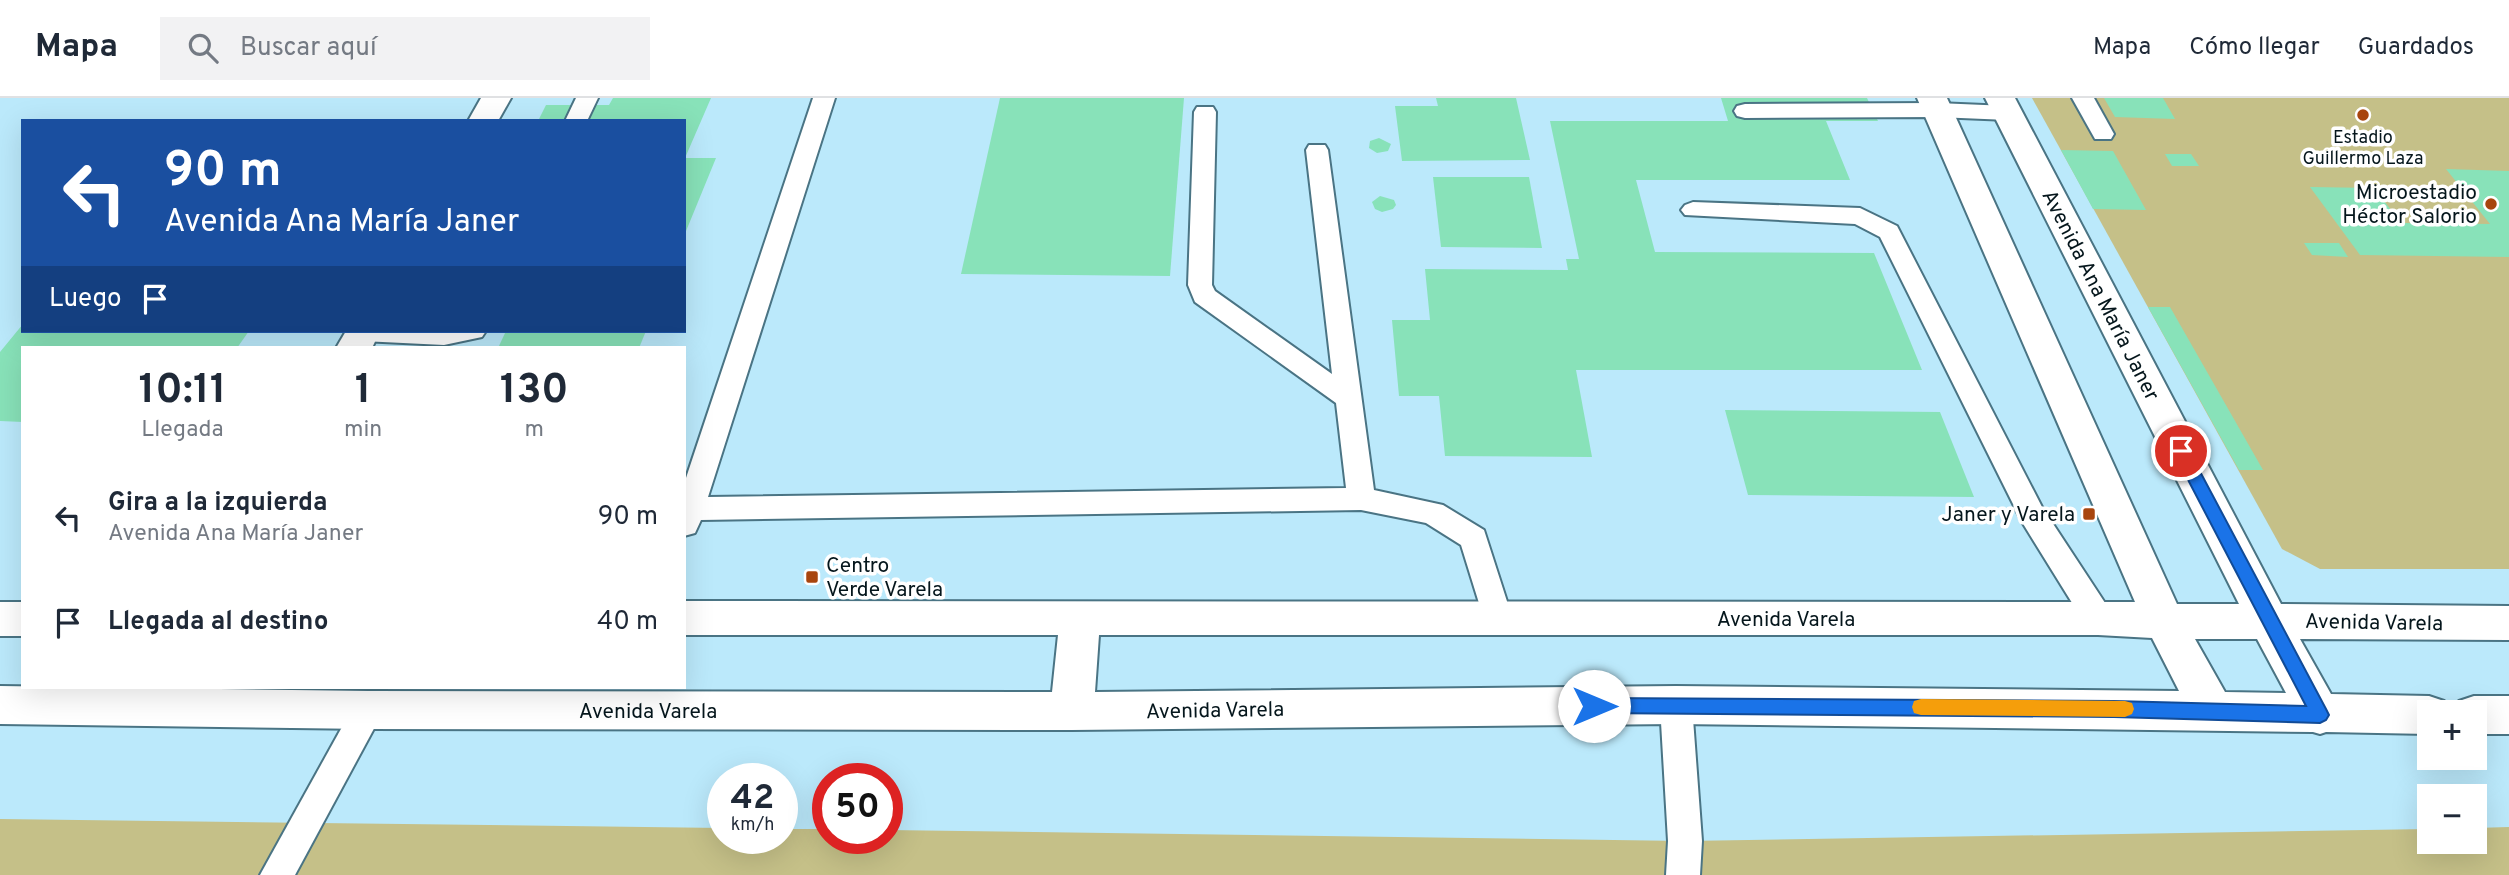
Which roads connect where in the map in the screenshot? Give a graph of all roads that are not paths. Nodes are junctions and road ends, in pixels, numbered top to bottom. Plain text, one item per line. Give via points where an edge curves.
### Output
1 (496, 98) edge
2 (587, 98) edge
3 (824, 98) edge
4 (2083, 98) edge
5 (1934, 104) edge
6 (2004, 106) edge
7 (1205, 111) dead end
8 (1745, 111) dead end
9 (484, 119) edge
10 (577, 119) edge
11 (2103, 134) dead end
12 (1317, 150) dead end
13 (1693, 210) dead end
14 (461, 333) edge
15 (360, 337) edge
16 (1349, 399) junction
17 (1362, 499) junction
18 (686, 515) edge
19 (1080, 617) junction
20 (686, 618) edge
21 (2098, 618) junction
22 (0, 619) edge
23 (21, 619) edge
24 (1498, 620) junction
25 (2268, 620) junction
26 (2164, 621) junction
27 (2509, 623) edge
28 (164, 698) edge
29 (0, 705) edge
30 (1676, 705) junction
31 (368, 710) junction
32 (2212, 710) junction
33 (1072, 711) junction
34 (2320, 715) junction
35 (2417, 715) edge
36 (2487, 715) edge
37 (2509, 715) edge
38 (277, 875) edge
39 (1683, 875) edge

1 - 9 main road
2 - 10 lane
3 - 18 lane
4 - 11 lane
5 - 6 lane
5 - 8 lane
5 - 26 main road
6 - 25 main road, Avenida Ana María Janer
7 - 16 lane via 1200,285 1204,296
12 - 16 lane
13 - 21 lane via 1860,216 1889,232 2032,514
14 - 15 lane
16 - 17 lane
17 - 18 lane
17 - 24 lane via 1433,513 1474,538
19 - 20 main road, Avenida Varela
19 - 24 main road, Avenida Varela
19 - 33 main road
21 - 24 main road, Avenida Varela
21 - 26 main road, Avenida Varela
22 - 23 main road
25 - 26 main road, Avenida Varela
25 - 27 main road, Avenida Varela
25 - 34 main road, Avenida Ana María Janer
26 - 32 main road
28 - 29 main road, Avenida Varela
28 - 31 main road, Avenida Varela
30 - 32 main road, Avenida Varela
30 - 33 main road, Avenida Varela
30 - 39 lane
31 - 33 main road, Avenida Varela
31 - 38 lane
32 - 34 main road, Avenida Varela
34 - 35 main road, Avenida Varela
36 - 37 main road

